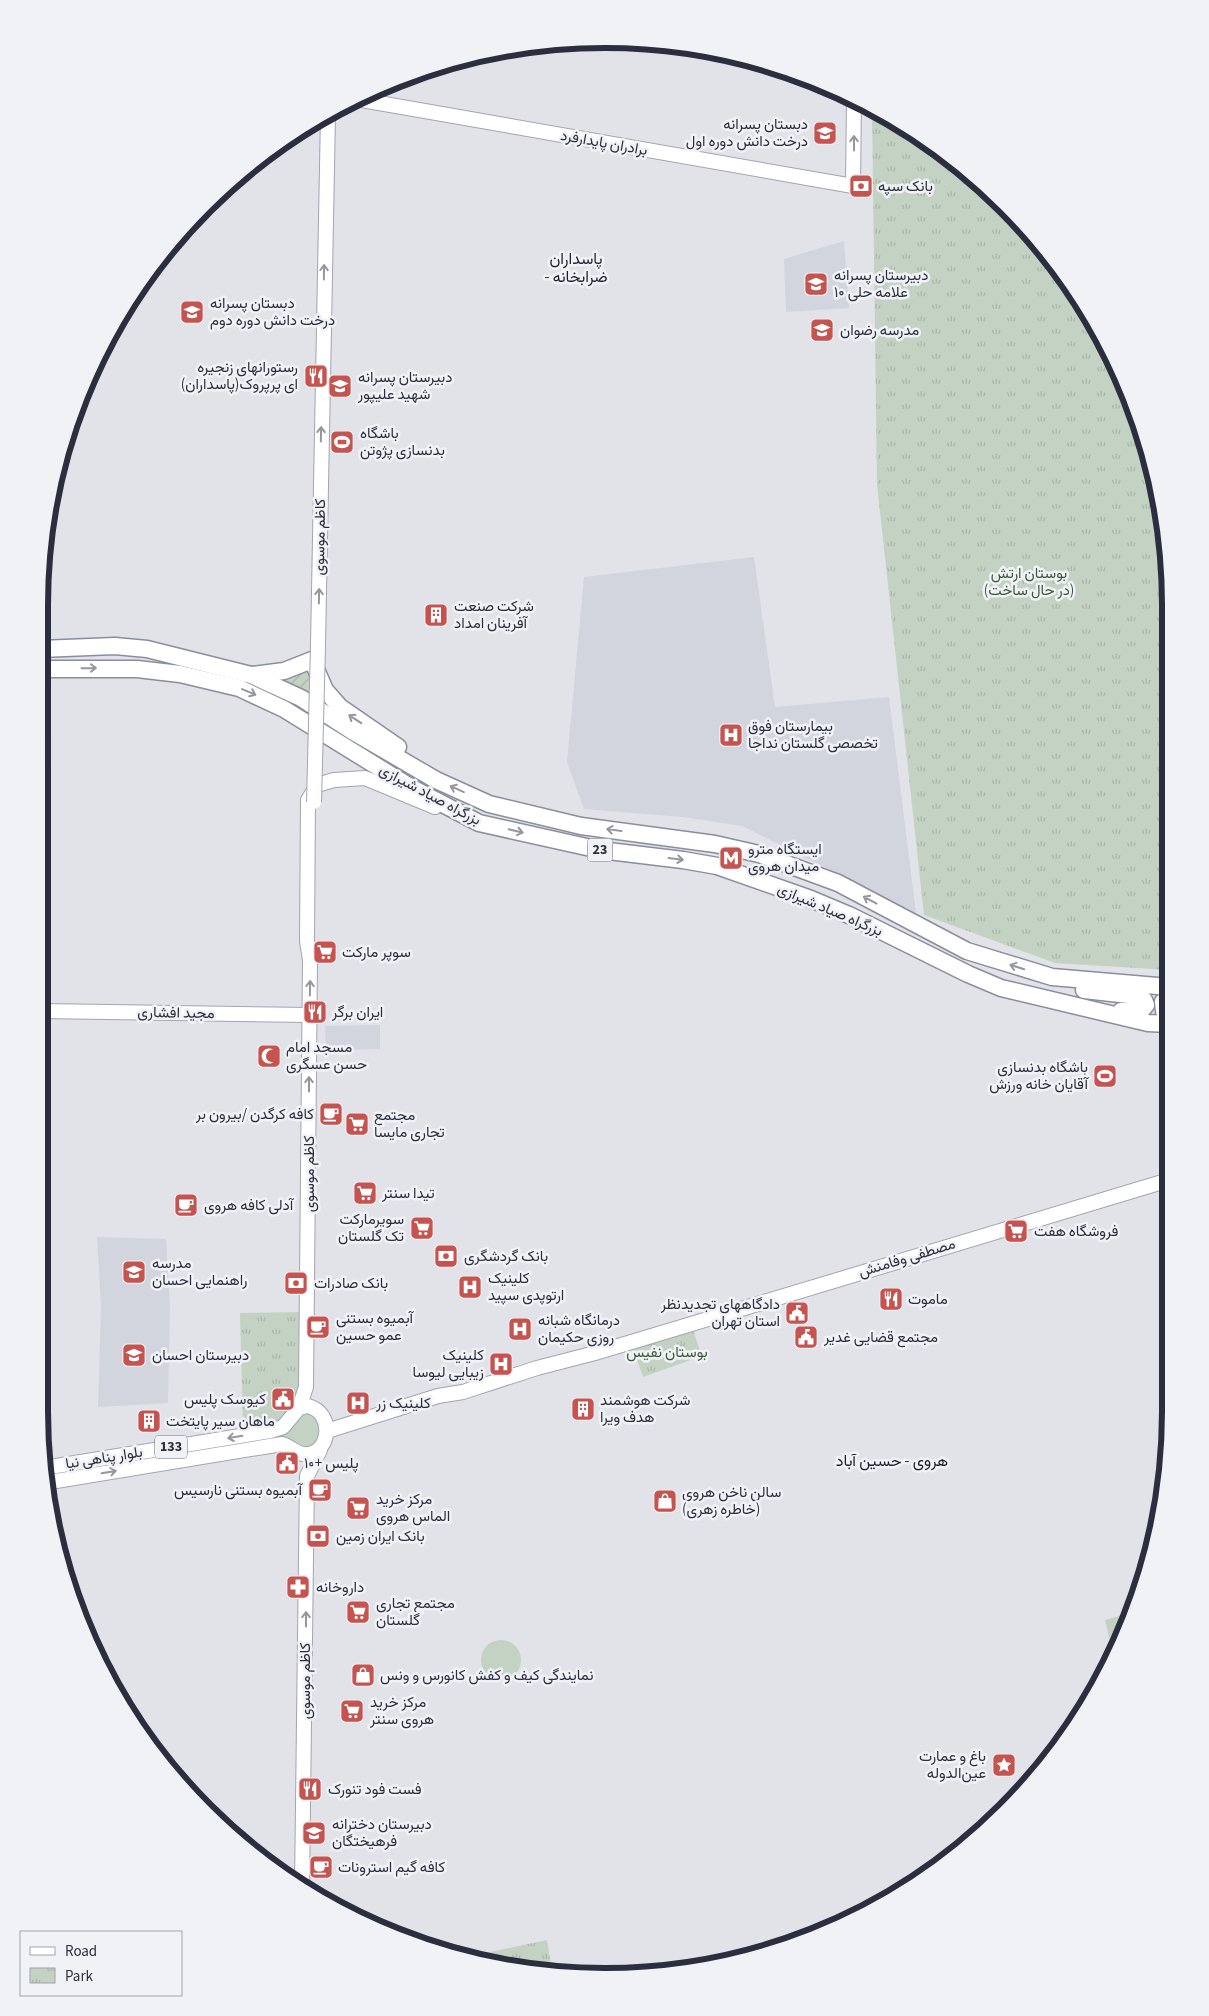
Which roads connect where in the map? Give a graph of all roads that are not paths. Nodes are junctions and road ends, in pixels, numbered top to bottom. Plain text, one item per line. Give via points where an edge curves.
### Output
1 (367, 101) edge
2 (854, 107) edge
3 (328, 121) edge
4 (48, 649) edge
5 (48, 669) edge
6 (251, 675) junction
7 (436, 780) junction
8 (311, 801) junction
9 (479, 822) junction
10 (1052, 977) junction
11 (1162, 986) edge
12 (1069, 1005) junction
13 (48, 1011) edge
14 (310, 1015) junction
15 (1162, 1024) edge
16 (1162, 1182) edge
17 (306, 1388) junction
18 (300, 1408) junction
19 (321, 1412) junction
20 (326, 1431) junction
21 (320, 1450) junction
22 (59, 1465) junction
23 (51, 1467) edge
24 (61, 1480) junction
25 (52, 1482) edge
26 (302, 1879) edge

1 -> 2 main road, برادران پایدارفرد via 853,186
8 -> 3 main road, کاظم موسوی, bridge via 318,645
4 - 6 highway, بزرگراه صیاد شیرازی / 23 via 116,646 147,649
5 -> 9 highway, بزرگراه صیاد شیرازی / 23 via 137,669 180,674 239,688 284,709 412,788
6 - 7 highway, بزرگراه صیاد شیرازی / 23 via 301,698
7 -> 6 highway via 394,744 340,707 325,690 312,660 284,671
10 -> 7 highway, بزرگراه صیاد شیرازی / 23 via 967,951 838,883 759,854 535,816 489,804
8 - 9 main road via 316,785 365,778
14 -> 8 main road, کاظم موسوی via 310,960 314,942
9 -> 12 highway, بزرگراه صیاد شیرازی / 23 via 600,850 717,866 812,899 1001,988
10 - 11 highway, بزرگراه صیاد شیرازی / 23
10 - 12 highway via 1081,990 1138,996 1146,1005 1144,1010 1136,1012
12 - 15 highway, بزرگراه صیاد شیرازی / 23
13 - 14 main road, مجید افشاری
17 -> 14 main road, کاظم موسوی
16 - 20 main road, مصطفی وفامنش
17 - 18 main road, کاظم موسوی
17 - 19 main road
18 - 19 main road via 308,1406
18 -> 22 main road, بلوار پناهی نیا / 133 via 283,1427 261,1433
19 - 20 main road via 326,1421
20 - 21 main road
24 -> 21 main road, بلوار پناهی نیا / 133 via 282,1444 303,1454
26 -> 21 main road, کاظم موسوی via 307,1476
22 - 23 main road, بلوار پناهی نیا / 133
22 - 24 main road
24 - 25 main road, بلوار پناهی نیا / 133

